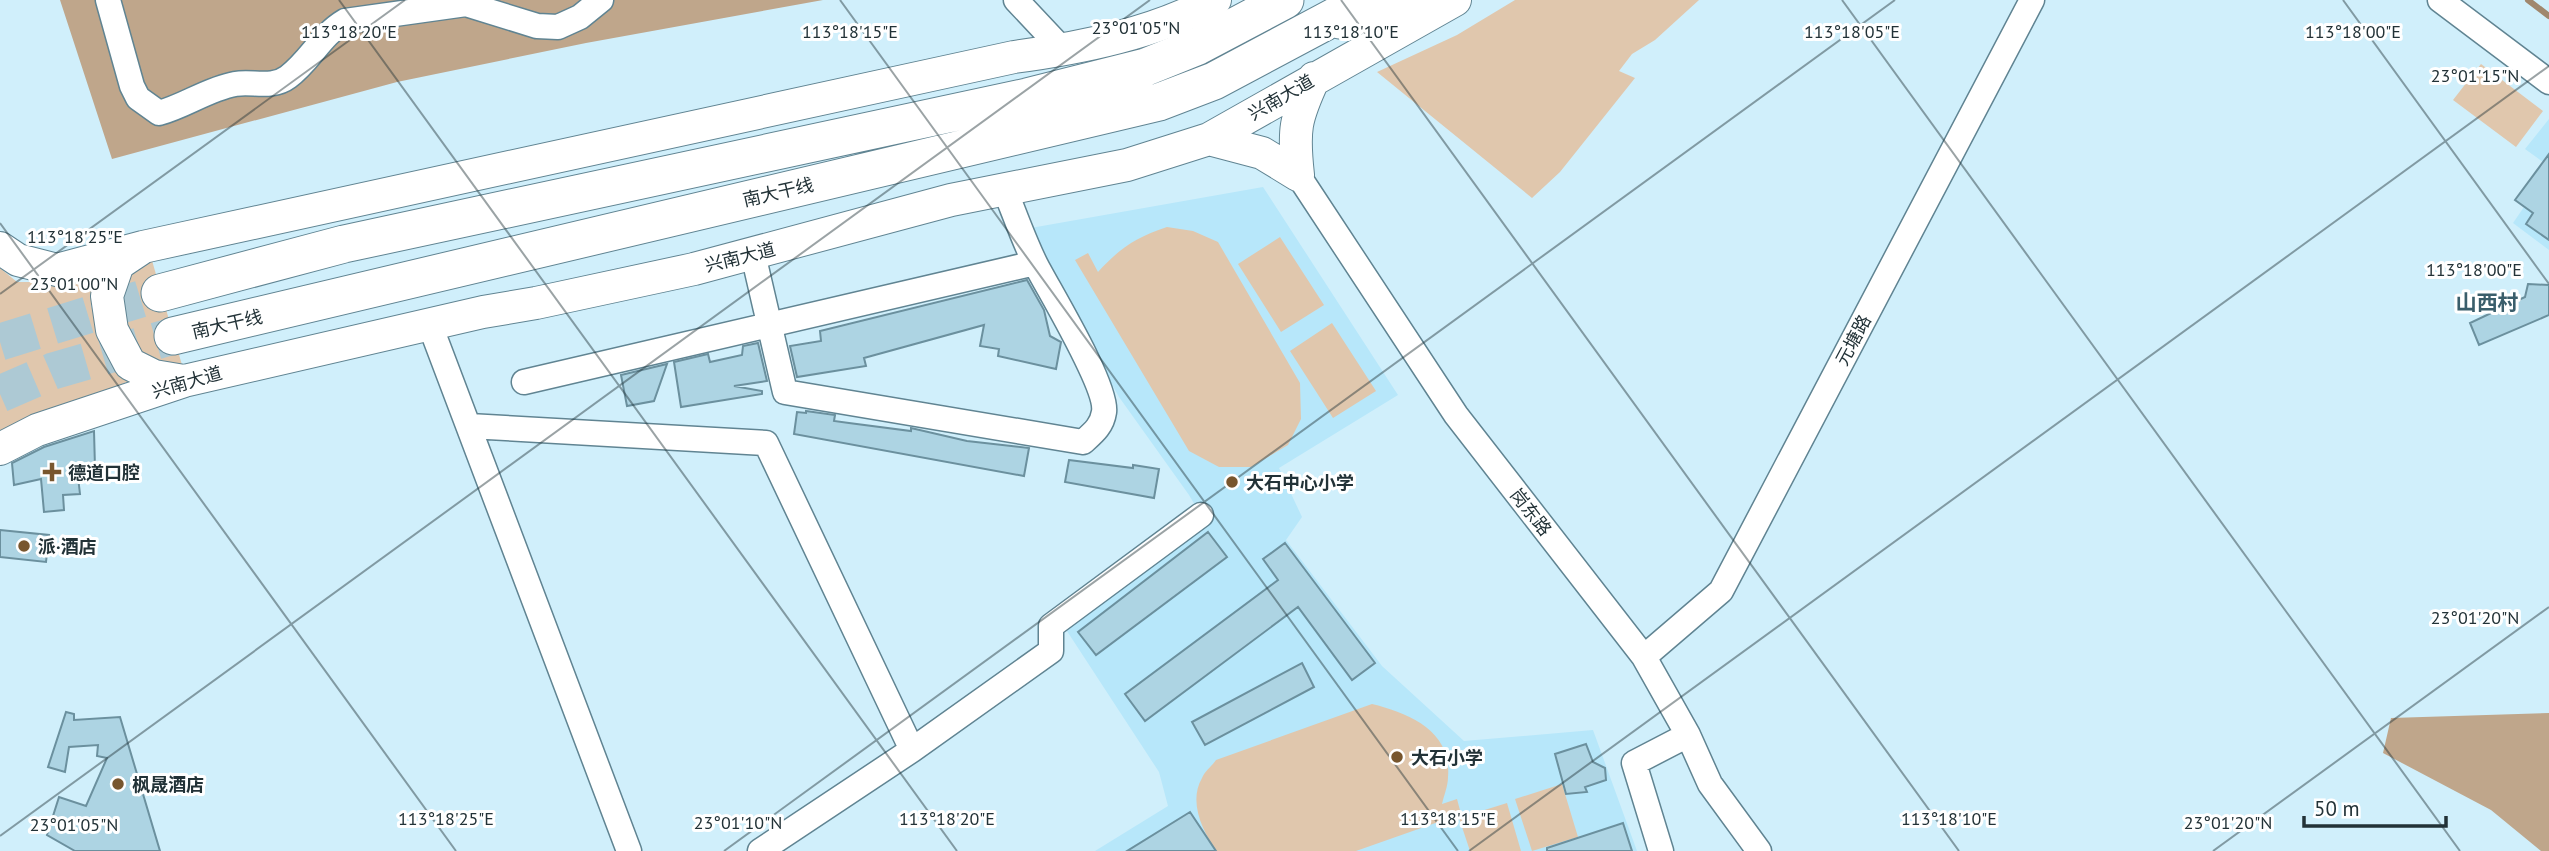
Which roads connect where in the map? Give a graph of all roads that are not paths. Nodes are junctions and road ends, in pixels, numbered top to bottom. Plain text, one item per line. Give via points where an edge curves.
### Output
1 (108, 0) edge
2 (127, 0) edge
3 (601, 0) edge
4 (1016, 0) edge
5 (1215, 0) edge
6 (1285, 0) edge
7 (1366, 0) edge
8 (1428, 0) edge
9 (1455, 0) edge
10 (2032, 0) edge
11 (2440, 0) edge
12 (1315, 26) junction
13 (117, 35) junction
14 (1063, 50) junction
15 (1314, 78) junction
16 (2549, 82) edge
17 (1209, 139) junction
18 (1298, 175) junction
19 (1005, 190) junction
20 (143, 247) junction
21 (0, 248) edge
22 (753, 254) junction
23 (1035, 263) junction
24 (160, 293) tunnel mouth
25 (430, 325) junction
26 (771, 326) junction
27 (173, 336) tunnel mouth
28 (184, 381) junction
29 (524, 382) dead end
30 (469, 426) junction
31 (0, 449) edge
32 (1201, 515) dead end
33 (1644, 657) junction
34 (1688, 735) junction
35 (912, 750) junction
36 (629, 851) edge
37 (760, 851) edge
38 (1661, 851) edge
39 (1759, 851) edge

1 - 13 street
2 - 13 street
3 - 13 street via 558,27 537,26 466,4 345,20 286,79 272,84 235,84 159,113 138,98
4 - 14 street
5 - 14 main road via 1191,13
6 - 24 highway via 1198,46 1146,67 344,244
7 - 12 highway, 南大干线
8 - 12 highway
9 - 15 main road, 兴南大道
10 - 33 street, 元塘路 via 1721,591
11 - 16 street
12 - 27 highway, 南大干线 via 1214,81 1159,102
14 - 20 main road
15 - 17 main road, 兴南大道
15 - 18 main road via 1299,109 1294,136
17 - 18 main road via 1262,153
17 - 19 main road, 兴南大道 via 1127,165
18 - 33 street, 岗东路 via 1456,415
19 - 22 main road, 兴南大道 via 914,209
19 - 23 street
20 - 21 main road via 57,270 18,260
20 - 28 main road via 118,264 107,296 111,330 130,363 154,376
22 - 25 main road, 兴南大道
22 - 26 street
23 - 26 street
23 - 26 street via 1063,311 1105,410 1098,429 1083,442 785,392
25 - 28 main road, 兴南大道
25 - 30 street
26 - 29 street
28 - 31 main road, 兴南大道 via 37,430
30 - 35 street via 766,443
30 - 36 street
32 - 35 street via 1051,626 1051,651
33 - 34 street, 岗东路
34 - 38 street via 1634,763
34 - 39 street, 岗东路 via 1710,784
35 - 37 street

